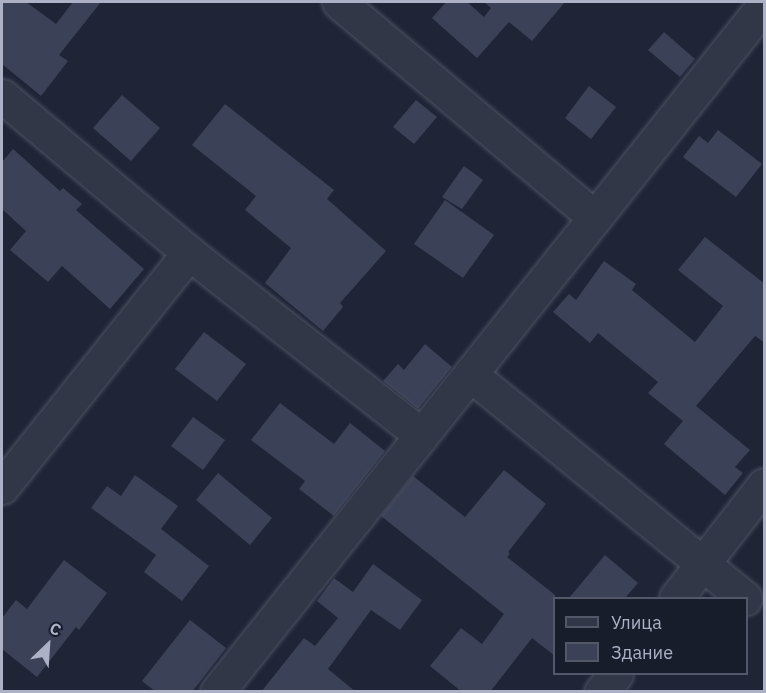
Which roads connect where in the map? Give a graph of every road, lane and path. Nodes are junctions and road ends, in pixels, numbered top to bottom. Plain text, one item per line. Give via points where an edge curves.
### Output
1 (339, 2) edge
2 (765, 5) edge
3 (2, 96) edge
4 (594, 217) junction
5 (189, 253) junction
6 (470, 374) junction
7 (421, 435) junction
8 (765, 485) edge
9 (2, 487) edge
10 (704, 564) junction
11 (677, 597) edge
12 (744, 597) edge
13 (748, 601) edge
14 (765, 615) edge
15 (615, 675) edge
16 (217, 692) edge
17 (601, 692) edge

1 - 4 street
2 - 4 street
3 - 5 street
4 - 6 street
5 - 7 street
5 - 9 street
6 - 7 street
6 - 10 street
7 - 16 street
8 - 10 street
10 - 11 street
10 - 12 street
13 - 14 street
15 - 17 street

